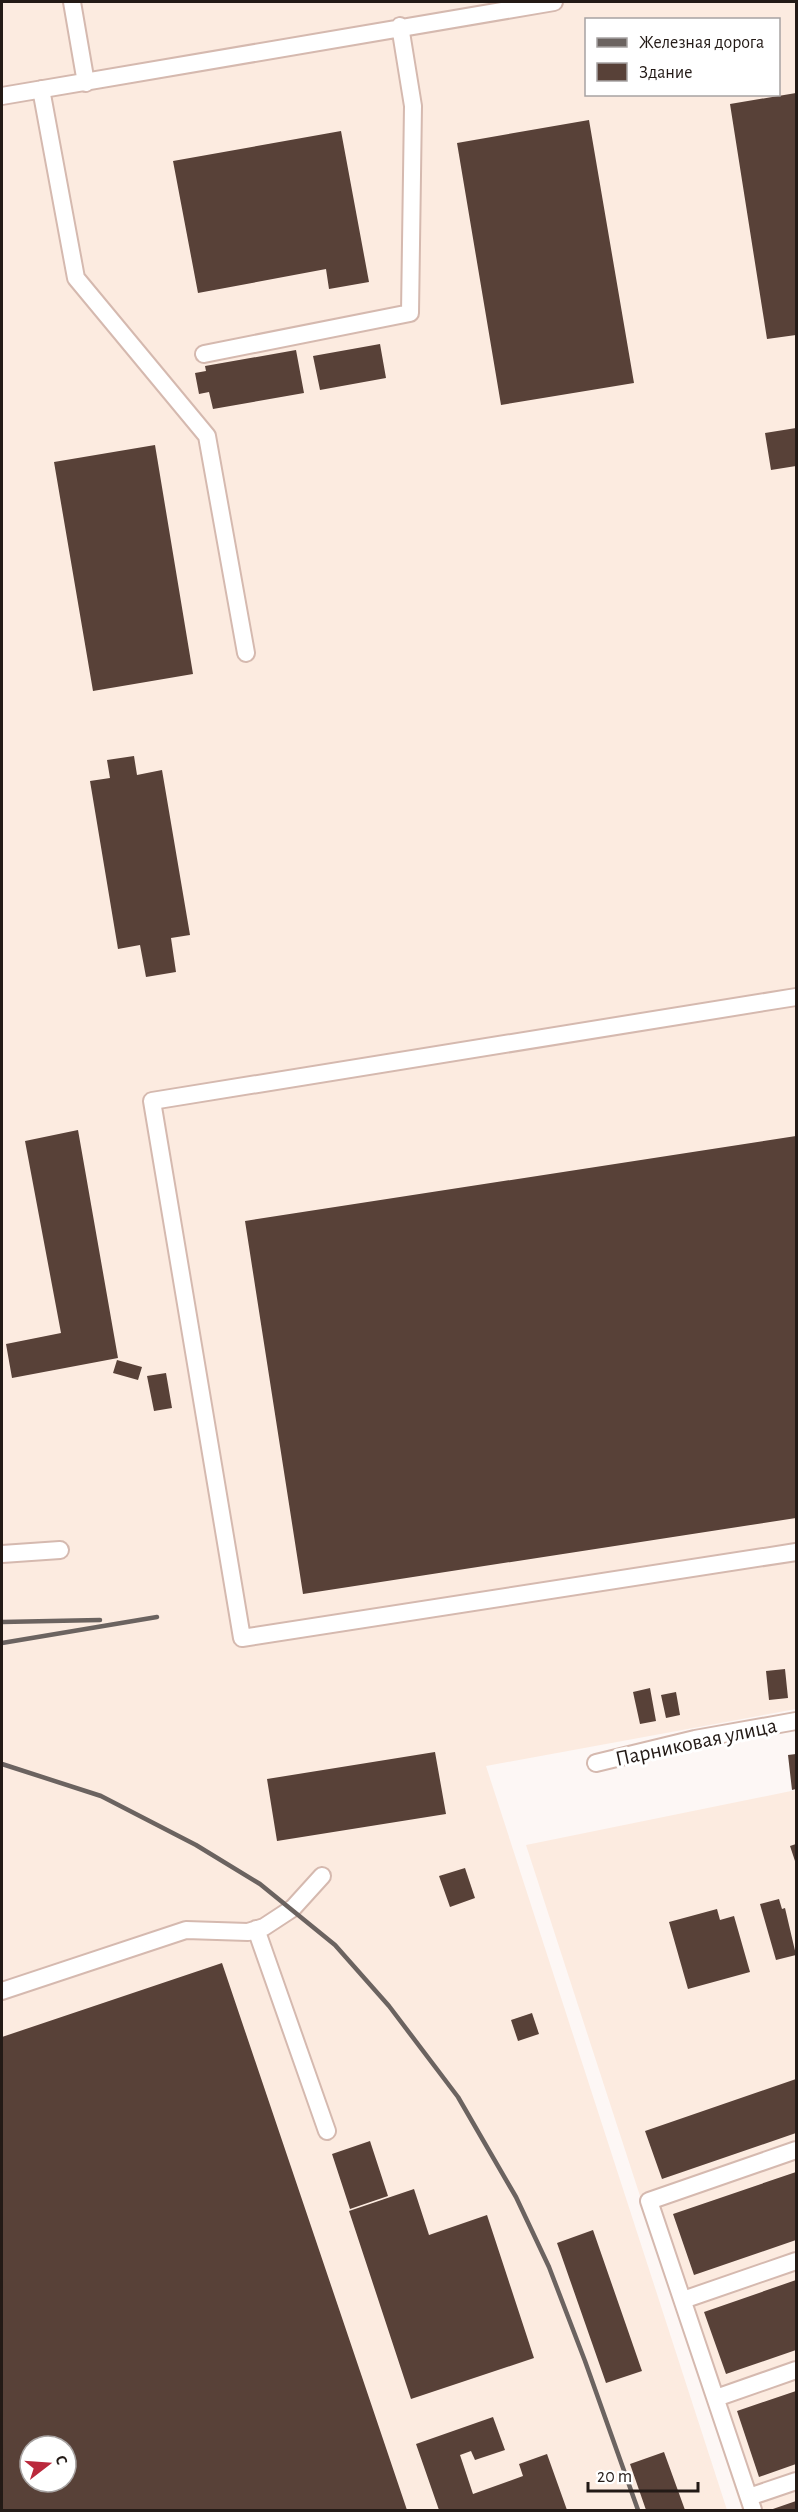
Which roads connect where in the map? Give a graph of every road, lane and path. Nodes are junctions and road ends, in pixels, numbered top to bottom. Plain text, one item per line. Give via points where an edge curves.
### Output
1 (72, 2) edge
2 (554, 2) edge
3 (400, 26) junction
4 (86, 83) junction
5 (41, 89) junction
6 (2, 96) edge
7 (204, 354) dead end
8 (246, 653) dead end
9 (796, 997) edge
10 (60, 1550) dead end
11 (796, 1551) edge
12 (2, 1554) edge
13 (796, 1721) edge
14 (596, 1763) dead end
15 (322, 1876) dead end
16 (256, 1929) junction
17 (2, 1991) edge
18 (327, 2131) dead end
19 (796, 2150) edge
20 (796, 2261) edge
21 (682, 2300) junction
22 (796, 2370) edge
23 (716, 2398) junction
24 (796, 2481) edge
25 (751, 2504) edge

1 - 4 lane
2 - 3 lane
3 - 4 lane
3 - 7 lane via 413,106 410,313
4 - 5 lane
5 - 6 lane
5 - 8 lane via 76,278 207,435
9 - 11 lane via 152,1101 242,1638
10 - 12 lane
13 - 14 lane, Парниковая улица
15 - 16 lane via 293,1908
16 - 17 lane via 186,1930
16 - 18 lane
19 - 21 lane via 649,2200
20 - 21 lane
21 - 23 lane
22 - 23 lane
23 - 25 lane
24 - 25 lane

